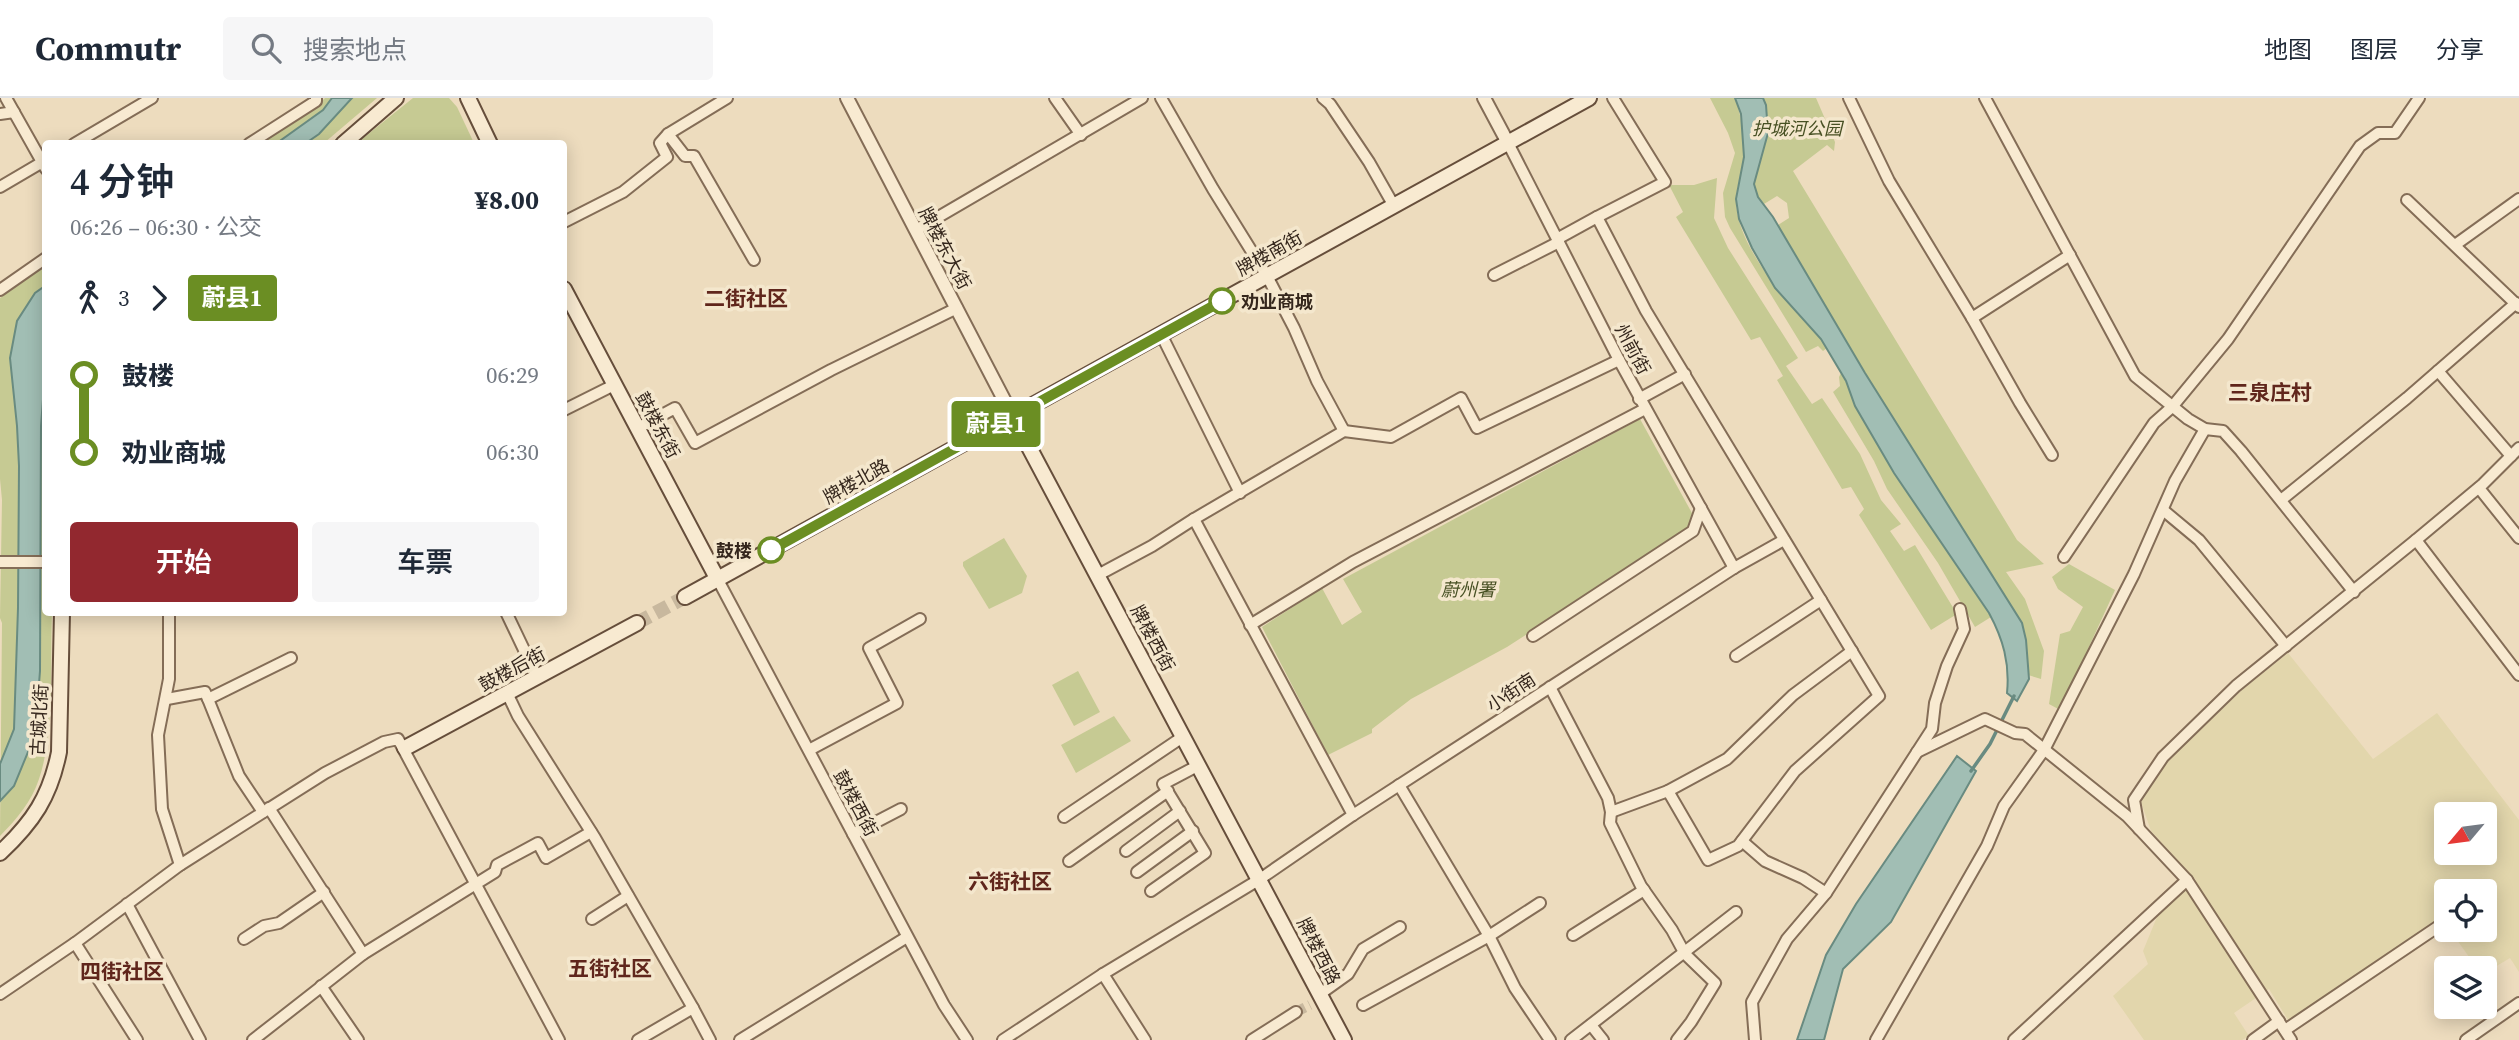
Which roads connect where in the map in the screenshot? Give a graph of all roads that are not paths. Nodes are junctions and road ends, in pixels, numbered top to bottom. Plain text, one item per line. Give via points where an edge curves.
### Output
1 (6, 98) edge
2 (152, 98) edge
3 (316, 98) edge
4 (396, 98) edge
5 (468, 98) edge
6 (727, 98) edge
7 (847, 98) edge
8 (1055, 98) edge
9 (1142, 98) edge
10 (1161, 98) edge
11 (1323, 98) edge
12 (1483, 98) edge
13 (1589, 98) edge
14 (1613, 98) edge
15 (1849, 98) edge
16 (1985, 98) edge
17 (2418, 98) edge
18 (14, 112) junction
19 (0, 114) edge
20 (668, 134) junction
21 (1081, 135) junction
22 (81, 140) edge
23 (255, 140) edge
24 (348, 140) edge
25 (488, 140) edge
26 (1508, 143) junction
27 (42, 161) edge
28 (42, 165) edge
29 (0, 187) edge
30 (2519, 199) edge
31 (2407, 200) dead end
32 (1394, 206) junction
33 (1597, 217) junction
34 (567, 220) edge
35 (916, 230) junction
36 (1558, 241) junction
37 (2455, 245) junction
38 (2070, 255) junction
39 (754, 260) dead end
40 (42, 261) edge
41 (1494, 275) dead end
42 (1268, 276) junction
43 (0, 289) edge
44 (567, 295) edge
45 (2518, 305) edge
46 (957, 308) junction
47 (1972, 317) junction
48 (1161, 334) junction
49 (1619, 360) junction
50 (2438, 371) junction
51 (1685, 374) junction
52 (614, 384) junction
53 (1642, 404) junction
54 (2172, 407) junction
55 (567, 408) edge
56 (1012, 415) junction
57 (638, 428) junction
58 (2204, 429) junction
59 (1344, 431) junction
60 (2515, 452) edge
61 (2052, 455) dead end
62 (2479, 488) junction
63 (1240, 493) junction
64 (2281, 500) junction
65 (1701, 508) junction
66 (2162, 510) junction
67 (1194, 519) junction
68 (2519, 538) edge
69 (1784, 540) junction
70 (2416, 540) junction
71 (2063, 556) dead end
72 (0, 562) edge
73 (42, 562) edge
74 (1734, 568) junction
75 (1098, 575) junction
76 (718, 580) junction
77 (2354, 592) junction
78 (685, 597) tunnel mouth
79 (1821, 600) junction
80 (1960, 609) dead end
81 (62, 616) edge
82 (169, 616) edge
83 (508, 616) edge
84 (920, 619) dead end
85 (637, 623) tunnel mouth
86 (1250, 625) junction
87 (1533, 636) dead end
88 (2286, 646) junction
89 (1852, 651) junction
90 (1736, 656) dead end
91 (290, 659) dead end
92 (2519, 675) edge
93 (537, 677) junction
94 (1549, 687) junction
95 (507, 693) junction
96 (167, 699) junction
97 (208, 699) junction
98 (1184, 736) junction
99 (404, 748) junction
100 (808, 750) junction
101 (2045, 750) junction
102 (1917, 752) junction
103 (1199, 765) junction
104 (1399, 785) junction
105 (1168, 791) junction
106 (1668, 791) junction
107 (901, 809) dead end
108 (266, 810) junction
109 (1181, 811) junction
110 (1611, 812) junction
111 (1353, 815) junction
112 (1064, 817) dead end
113 (2139, 829) junction
114 (1193, 831) junction
115 (591, 832) junction
116 (853, 834) junction
117 (1742, 841) junction
118 (1126, 851) dead end
119 (0, 853) edge
120 (1069, 861) dead end
121 (180, 865) junction
122 (1137, 872) dead end
123 (1260, 879) junction
124 (2187, 880) junction
125 (476, 883) junction
126 (1643, 890) junction
127 (1151, 891) dead end
128 (324, 892) junction
129 (1826, 893) junction
130 (628, 896) junction
131 (1540, 903) dead end
132 (127, 904) junction
133 (1736, 912) dead end
134 (592, 919) dead end
135 (1401, 927) dead end
136 (2434, 929) edge
137 (1573, 935) dead end
138 (1489, 936) junction
139 (907, 937) junction
140 (244, 939) dead end
141 (75, 943) junction
142 (363, 954) junction
143 (1685, 954) junction
144 (1103, 974) junction
145 (321, 986) junction
146 (0, 994) edge
147 (1317, 999) junction
148 (2519, 1003) edge
149 (1363, 1005) dead end
150 (693, 1008) junction
151 (1296, 1012) tunnel mouth
152 (1591, 1025) junction
153 (2282, 1025) junction
154 (137, 1040) edge
155 (200, 1040) edge
156 (253, 1040) edge
157 (358, 1040) edge
158 (559, 1040) edge
159 (638, 1040) edge
160 (710, 1040) edge
161 (740, 1040) edge
162 (967, 1040) edge
163 (1003, 1040) edge
164 (1145, 1040) edge
165 (1252, 1040) edge
166 (1344, 1040) edge
167 (1550, 1040) edge
168 (1571, 1040) edge
169 (1603, 1040) edge
170 (1677, 1040) edge
171 (1755, 1040) edge
172 (1876, 1040) edge
173 (2014, 1040) edge
174 (2253, 1040) edge
175 (2291, 1040) edge
176 (2466, 1040) edge

1 - 18 street
2 - 22 street
3 - 23 street
4 - 24 main road
5 - 25 main road
6 - 20 street
7 - 35 street, 牌楼东大街
8 - 21 street
9 - 21 street
10 - 42 street
11 - 32 street
12 - 26 street
13 - 26 main road, 牌楼南街
14 - 33 street via 1665,182
15 - 47 street via 1889,181
16 - 38 street
17 - 54 street via 2395,133 2378,133 2360,146 2228,339
18 - 19 street
18 - 27 street
20 - 34 street via 660,143 667,157 622,192
20 - 39 street via 685,156 694,156
21 - 35 street
26 - 32 main road, 牌楼南街
26 - 36 street, 州前街
28 - 29 street
30 - 37 street
31 - 37 street
32 - 42 main road, 牌楼南街
33 - 36 street
33 - 51 street
35 - 46 street, 牌楼东大街
36 - 41 street
36 - 49 street, 州前街
37 - 45 street
38 - 47 street
38 - 54 street via 2135,376
40 - 43 street
42 - 48 main road, 牌楼南街
42 - 59 street
44 - 52 main road, 鼓楼东街
45 - 50 street
46 - 56 street, 牌楼东大街
46 - 57 street via 695,443 676,408
47 - 61 street
48 - 56 main road, 牌楼南街
48 - 63 street
49 - 53 street, 州前街
49 - 59 street via 1477,428 1461,398 1391,437
50 - 60 street
50 - 64 street
51 - 53 street
51 - 69 street
52 - 55 street
52 - 57 main road, 鼓楼东街
53 - 65 street, 州前街
53 - 86 street via 1353,562
54 - 58 street
54 - 71 street via 2154,423
56 - 75 main road, 牌楼西街
56 - 76 main road, 牌楼北路
57 - 76 main road, 鼓楼东街
58 - 64 street via 2222,431
58 - 66 street
59 - 63 street
60 - 62 street
62 - 68 street
62 - 70 street
63 - 67 street
64 - 77 street
65 - 74 street, 州前街
65 - 87 street via 1693,531
66 - 88 street via 2199,540
66 - 101 street
67 - 75 street
67 - 86 street
69 - 74 street, 小街南
69 - 79 street
70 - 77 street
70 - 92 street
72 - 73 street
74 - 94 street, 小街南
75 - 98 main road, 牌楼西街
76 - 78 main road
76 - 100 street, 鼓楼西街
77 - 88 street
79 - 89 street
79 - 90 street
80 - 102 street via 1964,629 1935,703 1932,729
81 - 119 main road, 古城北街 via 55,769 37,813
82 - 96 street
83 - 93 street
84 - 100 street via 869,648 897,703
85 - 93 main road, 鼓楼后街
86 - 111 street
88 - 113 street via 2236,686 2163,757 2134,800
89 - 106 street via 1793,695 1727,758
89 - 117 street via 1879,696 1795,771
91 - 97 street
93 - 95 main road, 鼓楼后街
94 - 104 street, 小街南
94 - 110 street via 1608,798
95 - 99 main road, 鼓楼后街
95 - 115 street
96 - 97 street via 205,692
96 - 121 street via 158,736 162,809
97 - 108 street via 239,776
98 - 103 main road, 牌楼西街
98 - 112 street
99 - 108 street via 398,739 384,742
99 - 125 street
100 - 116 street, 鼓楼西街
101 - 102 street via 2025,734 1985,719
101 - 113 street
101 - 172 street via 2004,806 1987,846
102 - 129 street
103 - 105 street via 1163,784
103 - 123 main road, 牌楼西街
104 - 111 street, 小街南
104 - 138 street
105 - 109 street
105 - 120 street
106 - 110 street
106 - 117 street via 1709,860
107 - 116 street
108 - 121 street
108 - 128 street
109 - 114 street
109 - 118 street
110 - 126 street via 1610,823
111 - 123 street, 小街南
113 - 124 street
114 - 122 street
114 - 127 street via 1205,853
115 - 125 street via 546,858 538,842
115 - 130 street
116 - 139 street, 鼓楼西街
117 - 129 street via 1765,860
121 - 132 street
123 - 144 street, 小街南
123 - 147 main road, 牌楼西路
124 - 153 street
124 - 173 street
125 - 142 street
125 - 158 street
126 - 137 street
126 - 143 street
128 - 140 street via 279,923 264,926
128 - 142 street
129 - 171 street via 1787,939 1752,1002
130 - 134 street
130 - 150 street
131 - 138 street
132 - 141 street
132 - 155 street
133 - 143 street
135 - 147 street via 1363,950 1348,974
136 - 153 street
138 - 149 street
138 - 167 street via 1515,988
139 - 161 street
139 - 162 street, 鼓楼西街
141 - 146 street
141 - 154 street
142 - 145 street
143 - 152 street via 1667,963
143 - 170 street via 1715,983
144 - 163 street, 小街南
144 - 164 street
145 - 156 street
145 - 157 street
147 - 166 main road, 牌楼西路
148 - 176 street
150 - 159 street
150 - 160 street
151 - 165 street
152 - 168 street
152 - 169 street
153 - 174 street
153 - 175 street

